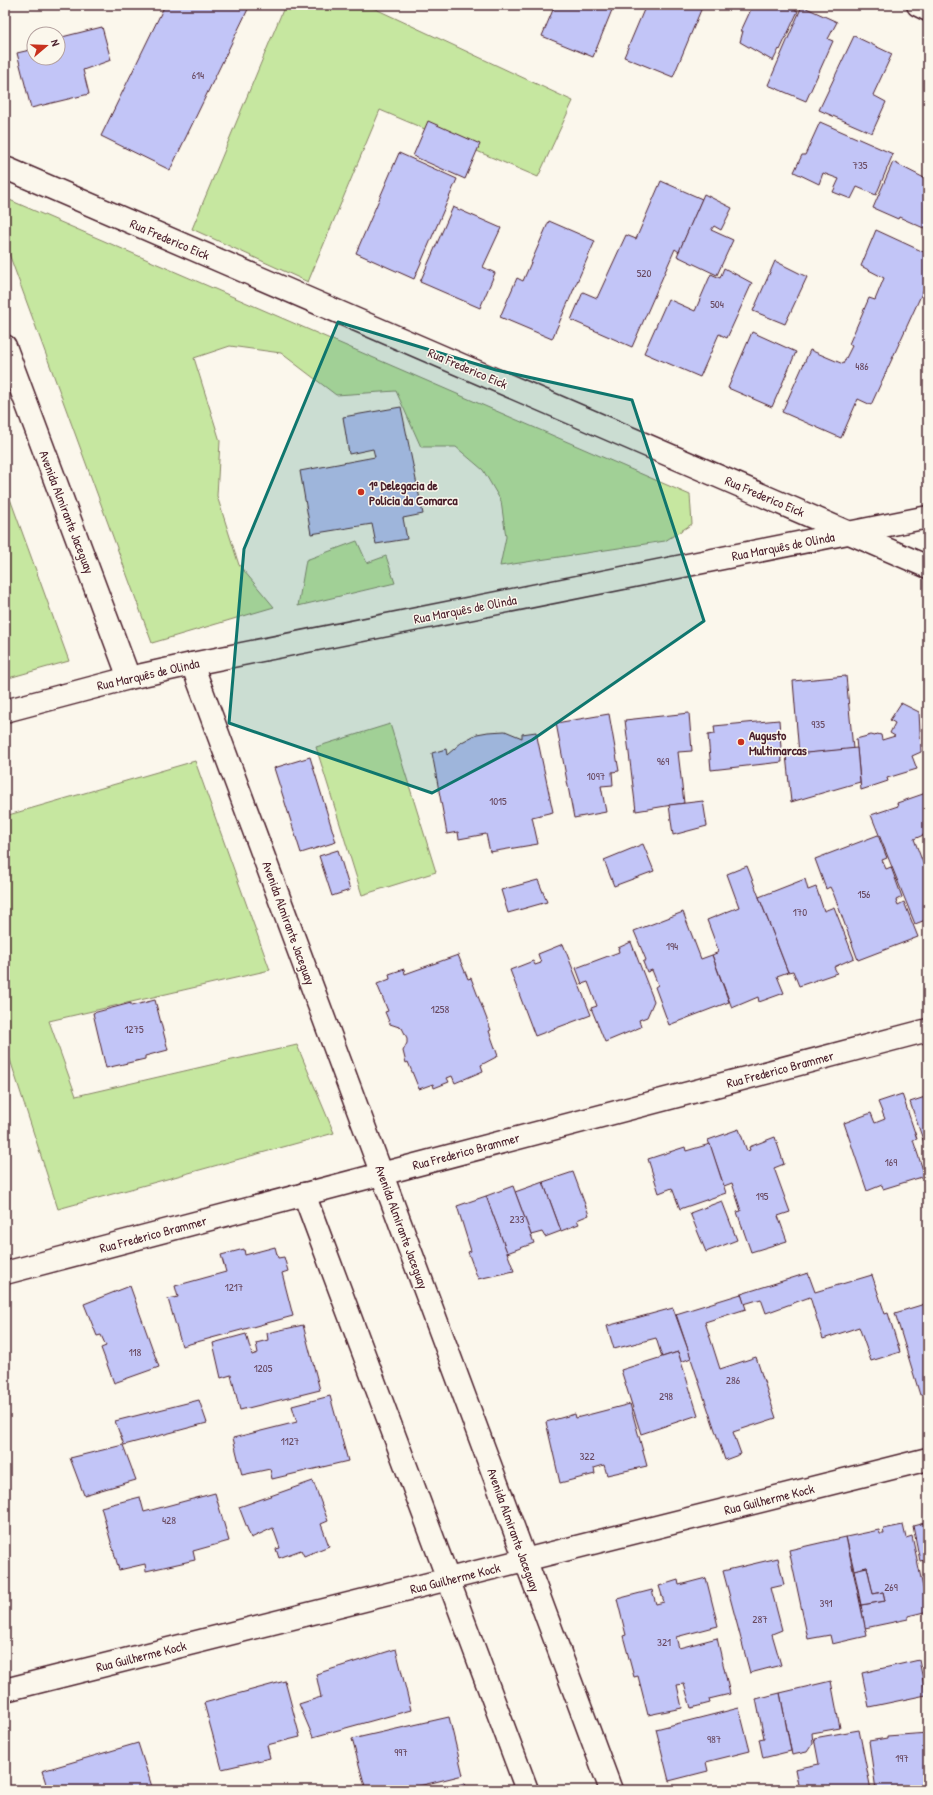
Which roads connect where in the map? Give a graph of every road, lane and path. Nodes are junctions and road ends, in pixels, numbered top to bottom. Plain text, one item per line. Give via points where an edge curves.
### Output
1 (918, 5) edge
2 (928, 10) edge
3 (6, 167) edge
4 (5, 346) edge
5 (928, 517) edge
6 (849, 533) junction
7 (928, 567) edge
8 (192, 664) junction
9 (129, 678) junction
10 (5, 711) edge
11 (928, 1030) edge
12 (382, 1173) junction
13 (304, 1194) junction
14 (5, 1273) edge
15 (928, 1459) edge
16 (525, 1560) junction
17 (449, 1579) junction
18 (5, 1690) edge
19 (527, 1790) edge
20 (611, 1790) edge

1 - 2 street
3 - 6 street, Rua Frederico Eick
4 - 9 street, Avenida Almirante Jaceguay
5 - 6 street, Rua Marquês de Olinda
6 - 7 street, Rua Frederico Eick
6 - 8 street, Rua Marquês de Olinda
8 - 9 street, Rua Marquês de Olinda
8 - 12 street, Avenida Almirante Jaceguay
9 - 10 street, Rua Marquês de Olinda
11 - 12 street, Rua Frederico Brammer
12 - 13 street, Rua Frederico Brammer
12 - 16 street, Avenida Almirante Jaceguay
13 - 14 street, Rua Frederico Brammer
13 - 17 street
15 - 16 street, Rua Guilherme Kock
16 - 17 street, Rua Guilherme Kock
16 - 20 street, Avenida Almirante Jaceguay
17 - 18 street, Rua Guilherme Kock
17 - 19 street

